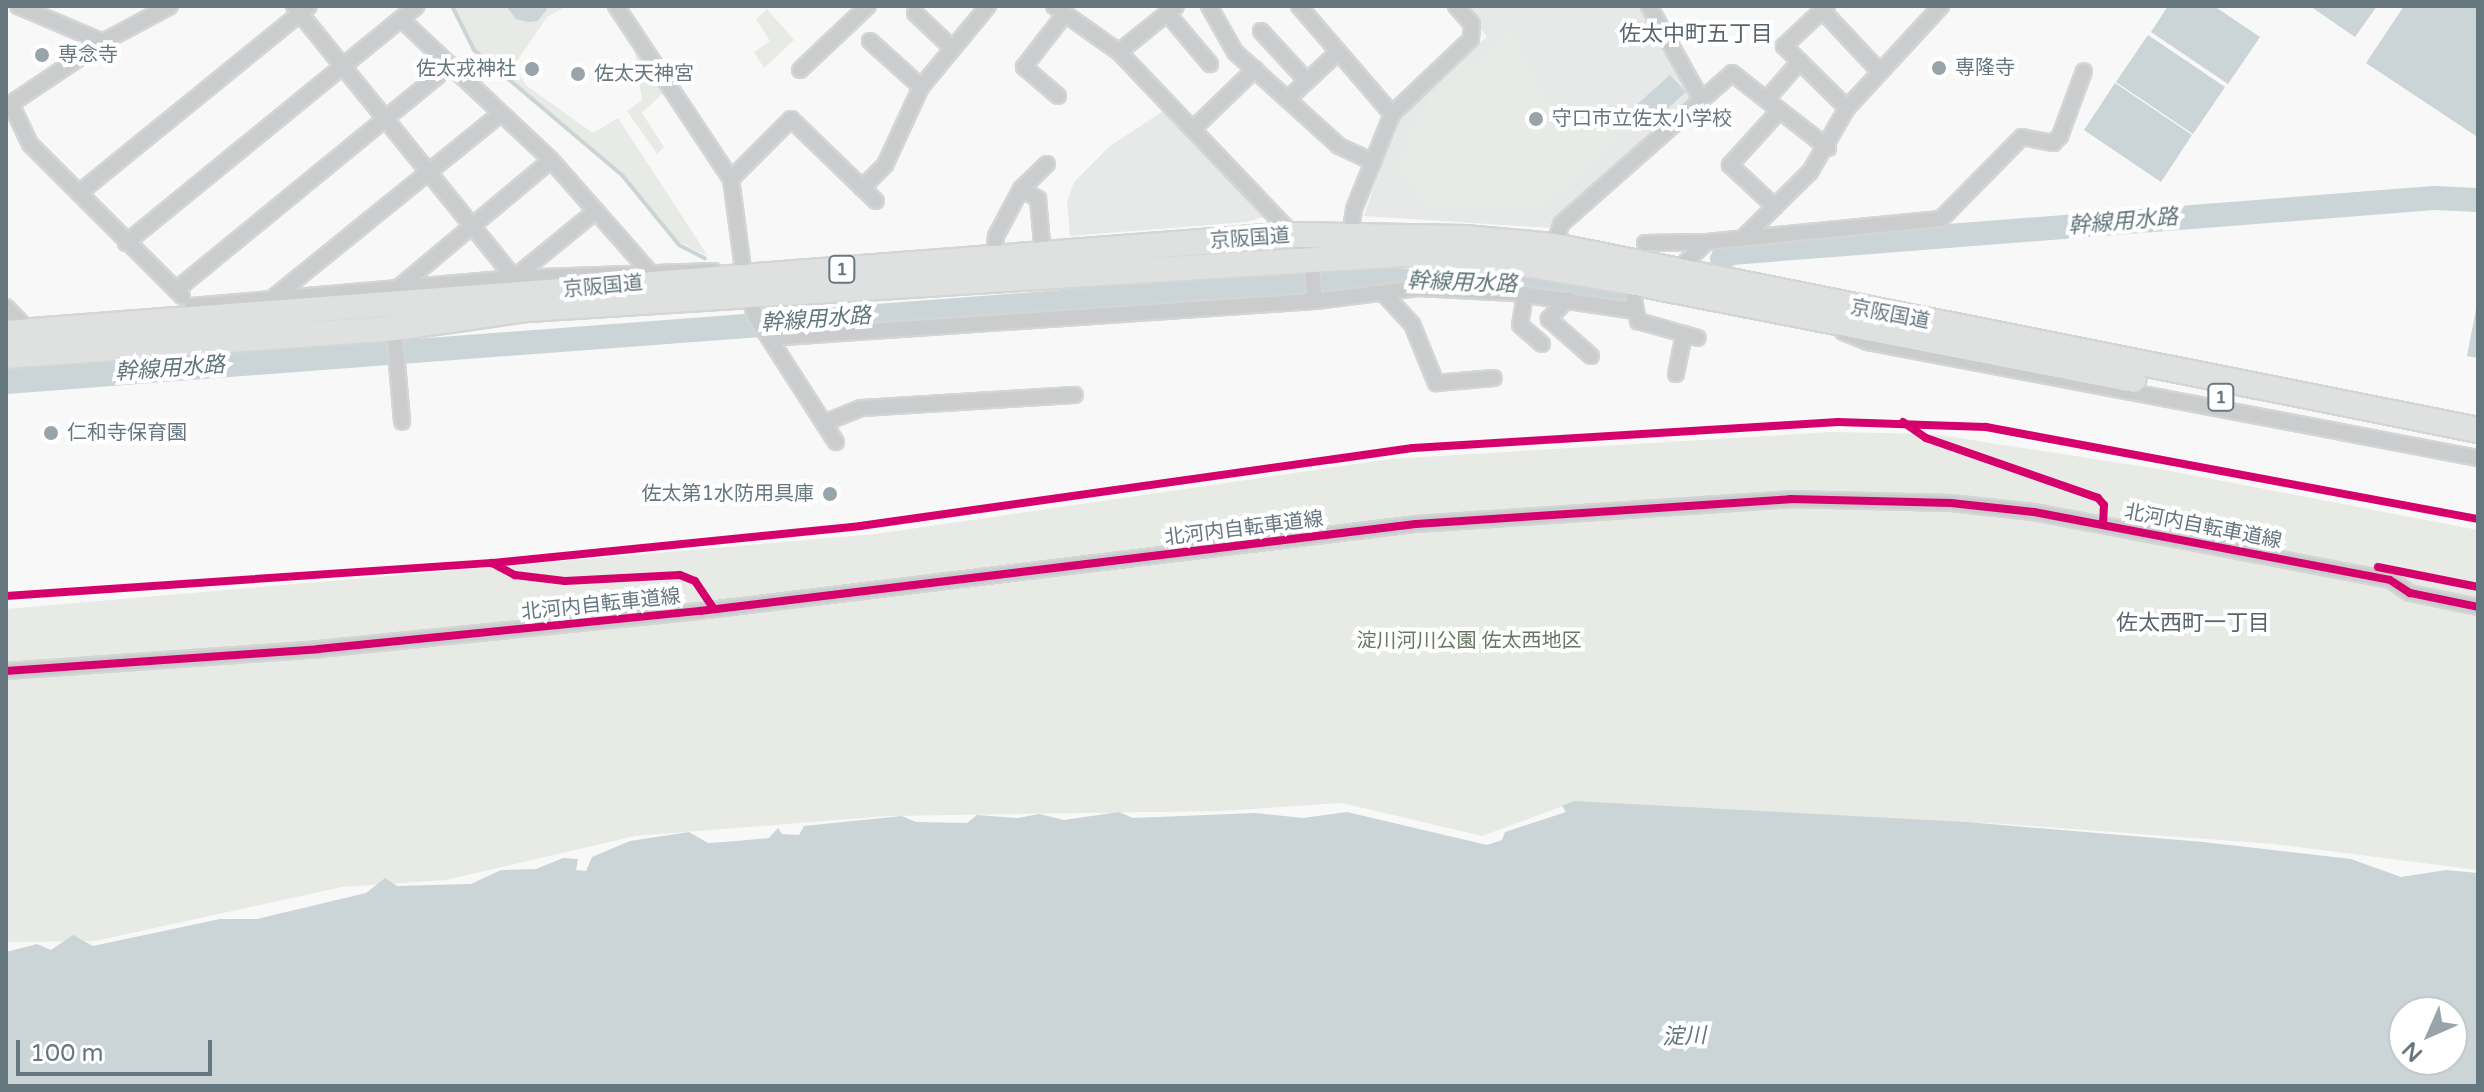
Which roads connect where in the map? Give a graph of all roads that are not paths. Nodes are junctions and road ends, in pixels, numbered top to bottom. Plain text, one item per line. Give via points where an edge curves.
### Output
1 (18, 6) edge
2 (417, 6) edge
3 (616, 6) edge
4 (868, 6) edge
5 (988, 6) edge
6 (1209, 6) edge
7 (1299, 6) edge
8 (1456, 6) edge
9 (1649, 6) edge
10 (1941, 6) edge
11 (168, 7) edge
12 (1824, 8) edge
13 (301, 9) edge
14 (1172, 9) edge
15 (1059, 10) edge
16 (915, 13) dead end
17 (402, 20) junction
18 (1261, 31) dead end
19 (870, 41) dead end
20 (103, 42) junction
21 (953, 49) junction
22 (1119, 52) junction
23 (1337, 53) junction
24 (1800, 61) junction
25 (1210, 64) dead end
26 (343, 67) junction
27 (448, 67) junction
28 (1255, 69) junction
29 (800, 70) dead end
30 (2084, 71) dead end
31 (1880, 72) junction
32 (1307, 81) junction
33 (921, 87) junction
34 (1058, 96) dead end
35 (1290, 97) junction
36 (1701, 99) junction
37 (1767, 99) junction
38 (8, 106) edge
39 (1847, 108) junction
40 (1780, 110) junction
41 (500, 114) junction
42 (1392, 114) junction
43 (385, 119) junction
44 (1194, 128) junction
45 (1828, 148) junction
46 (551, 160) junction
47 (1374, 162) junction
48 (1047, 164) dead end
49 (428, 173) junction
50 (731, 179) junction
51 (862, 188) junction
52 (1021, 189) junction
53 (79, 193) junction
54 (876, 201) dead end
55 (1775, 207) junction
56 (596, 211) junction
57 (472, 226) junction
58 (1293, 235) junction
59 (1350, 235) junction
60 (1745, 236) junction
61 (1706, 242) junction
62 (126, 243) junction
63 (1645, 243) dead end
64 (1554, 246) junction
65 (1043, 254) junction
66 (994, 258) junction
67 (1312, 266) junction
68 (648, 270) junction
69 (1676, 272) junction
70 (514, 278) junction
71 (1631, 282) junction
72 (398, 288) junction
73 (176, 290) junction
74 (1383, 293) junction
75 (1525, 294) junction
76 (1315, 296) junction
77 (749, 297) junction
78 (273, 298) junction
79 (1568, 299) junction
80 (6, 307) edge
81 (1636, 311) junction
82 (195, 313) junction
83 (1807, 317) junction
84 (18, 332) edge
85 (395, 336) junction
86 (768, 337) junction
87 (1967, 340) junction
88 (1542, 344) dead end
89 (6, 356) edge
90 (1591, 356) dead end
91 (1676, 374) dead end
92 (1494, 378) dead end
93 (1075, 395) dead end
94 (402, 422) dead end
95 (824, 423) junction
96 (2478, 430) edge
97 (836, 442) dead end
98 (2478, 447) edge
99 (2478, 458) edge
100 (2478, 607) edge
101 (6, 671) edge

1 - 20 street
2 - 17 street
3 - 50 street
4 - 29 street
5 - 21 street
6 - 28 street via 1235,52
7 - 23 street
8 - 42 street via 1472,24 1471,39
9 - 36 street
10 - 31 street
11 - 20 street
12 - 24 street via 1784,46
12 - 31 street
13 - 26 street
13 - 53 street
14 - 22 street
14 - 25 street
15 - 22 street
15 - 34 street via 1024,67
16 - 21 street
17 - 26 street
17 - 27 street
18 - 32 street
19 - 33 street
20 - 38 street
21 - 33 street
22 - 44 street
23 - 32 street
23 - 42 street
24 - 37 street
24 - 39 street
26 - 43 street
26 - 62 street
27 - 41 street
27 - 43 street
28 - 35 street
28 - 44 street
30 - 60 street via 2060,136 2053,143 2022,137 1941,219
31 - 39 street
32 - 35 street
33 - 51 street via 885,165
35 - 47 street via 1339,146
36 - 37 street via 1732,73
36 - 64 street via 1561,224
37 - 40 street
38 - 53 street via 30,144
39 - 45 street
40 - 45 street
40 - 55 street via 1730,165
41 - 46 street
41 - 49 street
42 - 47 street
43 - 49 street
43 - 73 street
44 - 58 street
45 - 55 street
46 - 56 street
46 - 57 street
47 - 59 street
48 - 52 street
49 - 57 street
49 - 78 street
50 - 51 street via 791,119
50 - 77 street
51 - 54 street
52 - 65 street via 1038,199
52 - 66 street via 996,236
53 - 62 street
55 - 60 street
56 - 68 street
56 - 70 street
57 - 70 street
57 - 72 street
58 - 59 highway, 京阪国道 / 1
58 - 65 highway, 京阪国道 / 1
58 - 67 street
59 - 64 highway, 京阪国道 / 1
60 - 61 street
61 - 63 street
61 - 69 street
62 - 73 street
64 - 69 highway, 京阪国道 / 1
65 - 66 highway, 京阪国道 / 1
66 - 77 highway, 京阪国道 / 1
67 - 71 highway, 京阪国道 / 1 via 1408,254
67 - 76 street
67 - 77 highway, 京阪国道 / 1
68 - 70 street
68 - 77 street via 694,268
69 - 87 highway, 京阪国道 / 1
70 - 72 street
71 - 81 street
71 - 83 highway, 京阪国道 / 1
72 - 78 street
73 - 82 street
74 - 75 street via 1458,288
74 - 76 street
74 - 92 street via 1412,324 1436,383
75 - 79 street
75 - 88 street via 1520,325
76 - 86 street
77 - 82 highway, 京阪国道 / 1
77 - 85 highway, 京阪国道 / 1 via 528,309
77 - 86 street
78 - 82 street
79 - 81 street
79 - 90 street via 1549,319
80 - 84 street
81 - 91 street via 1638,321 1691,336
82 - 84 highway, 京阪国道 / 1
83 - 87 highway, 京阪国道 / 1
83 - 99 street via 1868,342
85 - 89 highway, 京阪国道 / 1
85 - 94 street
86 - 95 street
87 - 96 highway, 京阪国道 / 1
87 - 98 highway, 京阪国道 / 1
93 - 95 street via 861,408
95 - 97 street
100 - 101 street, 北河内自転車道線 via 2410,593 2390,580 2034,512 1951,503 1790,499 1416,524 669,614 318,649

